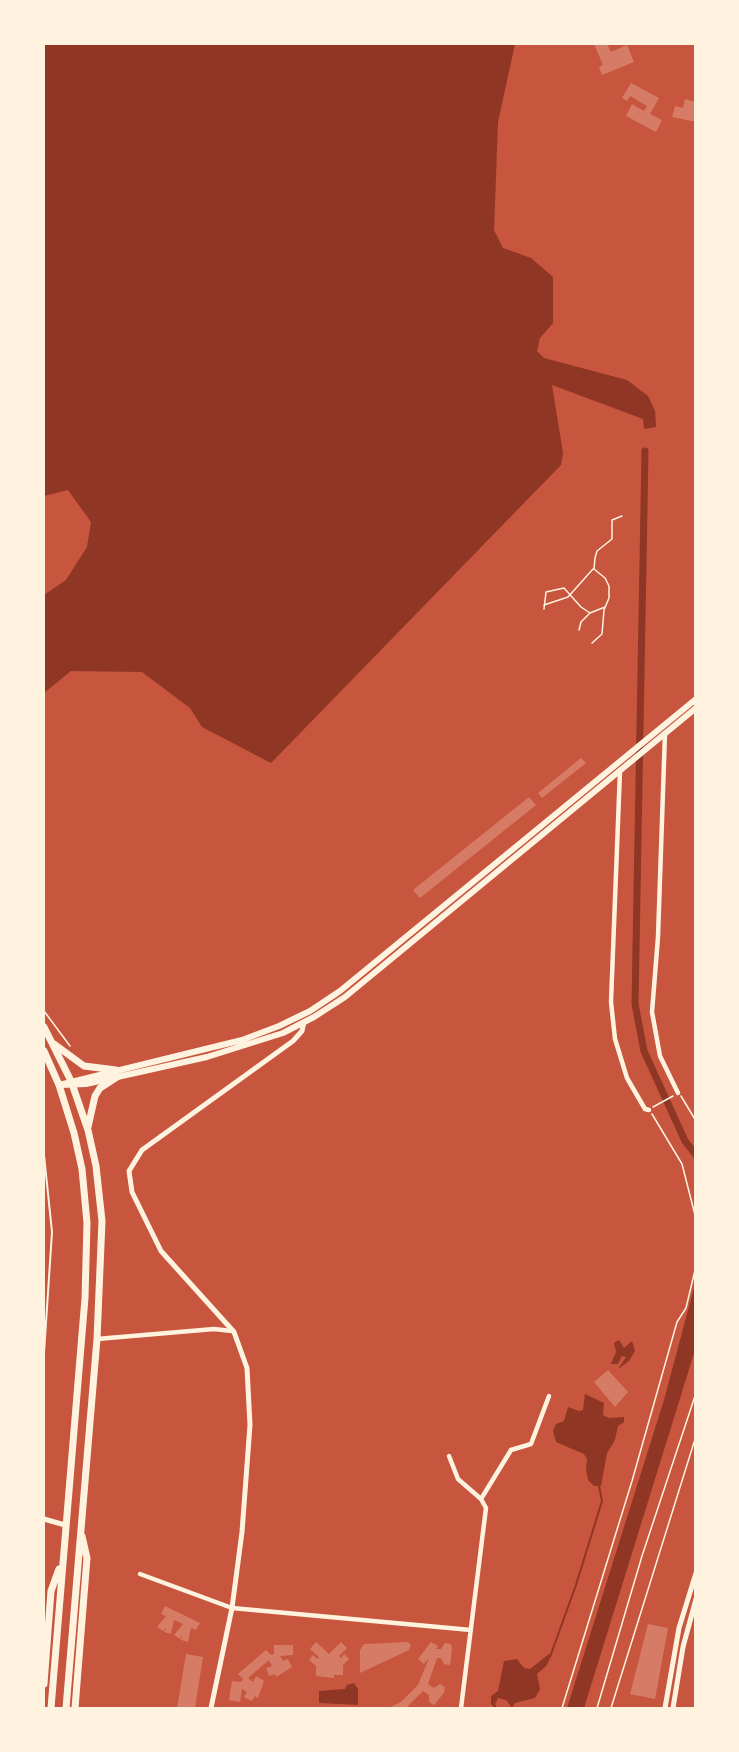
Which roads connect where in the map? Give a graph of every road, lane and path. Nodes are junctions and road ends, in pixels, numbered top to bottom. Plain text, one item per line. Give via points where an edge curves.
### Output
1 (622, 516) dead end
2 (594, 569) junction
3 (571, 594) junction
4 (605, 607) junction
5 (590, 613) junction
6 (579, 630) dead end
7 (592, 643) dead end
8 (696, 699) edge
9 (696, 708) edge
10 (662, 731) junction
11 (636, 752) junction
12 (620, 771) junction
13 (44, 1011) edge
14 (304, 1022) junction
15 (44, 1027) edge
16 (52, 1043) junction
17 (73, 1050) dead end
18 (44, 1051) edge
19 (117, 1073) junction
20 (72, 1083) junction
21 (59, 1085) junction
22 (677, 1093) junction
23 (649, 1110) junction
24 (696, 1121) edge
25 (88, 1130) junction
26 (44, 1155) edge
27 (696, 1219) edge
28 (696, 1266) edge
29 (234, 1332) junction
30 (97, 1339) junction
31 (44, 1353) edge
32 (696, 1393) edge
33 (549, 1396) dead end
34 (696, 1436) edge
35 (448, 1456) dead end
36 (481, 1499) junction
37 (44, 1519) edge
38 (65, 1525) junction
39 (81, 1530) junction
40 (62, 1558) junction
41 (696, 1573) edge
42 (140, 1574) dead end
43 (696, 1599) edge
44 (232, 1608) junction
45 (471, 1630) junction
46 (44, 1684) edge
47 (51, 1708) edge
48 (66, 1708) edge
49 (75, 1708) edge
50 (211, 1708) edge
51 (461, 1708) edge
52 (562, 1708) edge
53 (597, 1708) edge
54 (611, 1708) edge
55 (665, 1708) edge
56 (673, 1708) edge

1 - 2 path via 612,520 612,539 597,551
2 - 3 path
2 - 4 path via 609,586
3 - 3 path via 564,588 550,590 544,596 544,607
3 - 5 path
4 - 5 path
4 - 7 path via 602,634
5 - 6 path
8 - 10 main road
9 - 10 main road
10 - 11 main road
10 - 22 street via 658,937 652,1012 660,1056
11 - 12 main road
11 - 19 main road via 340,991 310,1011 242,1040
12 - 14 main road via 345,997
12 - 23 street via 611,1002 615,1039 627,1078
13 - 17 path
14 - 19 main road via 245,1046
14 - 29 street via 293,1041 142,1150 129,1171 132,1192 161,1251
15 - 16 main road
16 - 19 main road via 84,1066
16 - 20 main road
18 - 21 main road
19 - 20 main road
19 - 25 main road via 95,1096
20 - 21 main road
20 - 25 main road
21 - 38 main road via 79,1151 87,1223 85,1298
22 - 23 path
22 - 24 path
23 - 27 path via 682,1164
25 - 30 main road via 102,1221
26 - 31 lane via 52,1246
28 - 52 path
29 - 30 street via 214,1329
29 - 44 street via 247,1368 250,1425
30 - 39 main road
32 - 53 path
33 - 36 street via 531,1444 511,1450
34 - 54 path
35 - 36 street via 458,1479
36 - 45 street via 486,1512
37 - 38 street
38 - 40 main road
39 - 48 main road
39 - 49 main road via 87,1558
40 - 46 main road via 51,1591
40 - 47 main road
41 - 55 street via 678,1628
42 - 44 street
43 - 56 street
44 - 45 street
44 - 50 street
45 - 51 street

